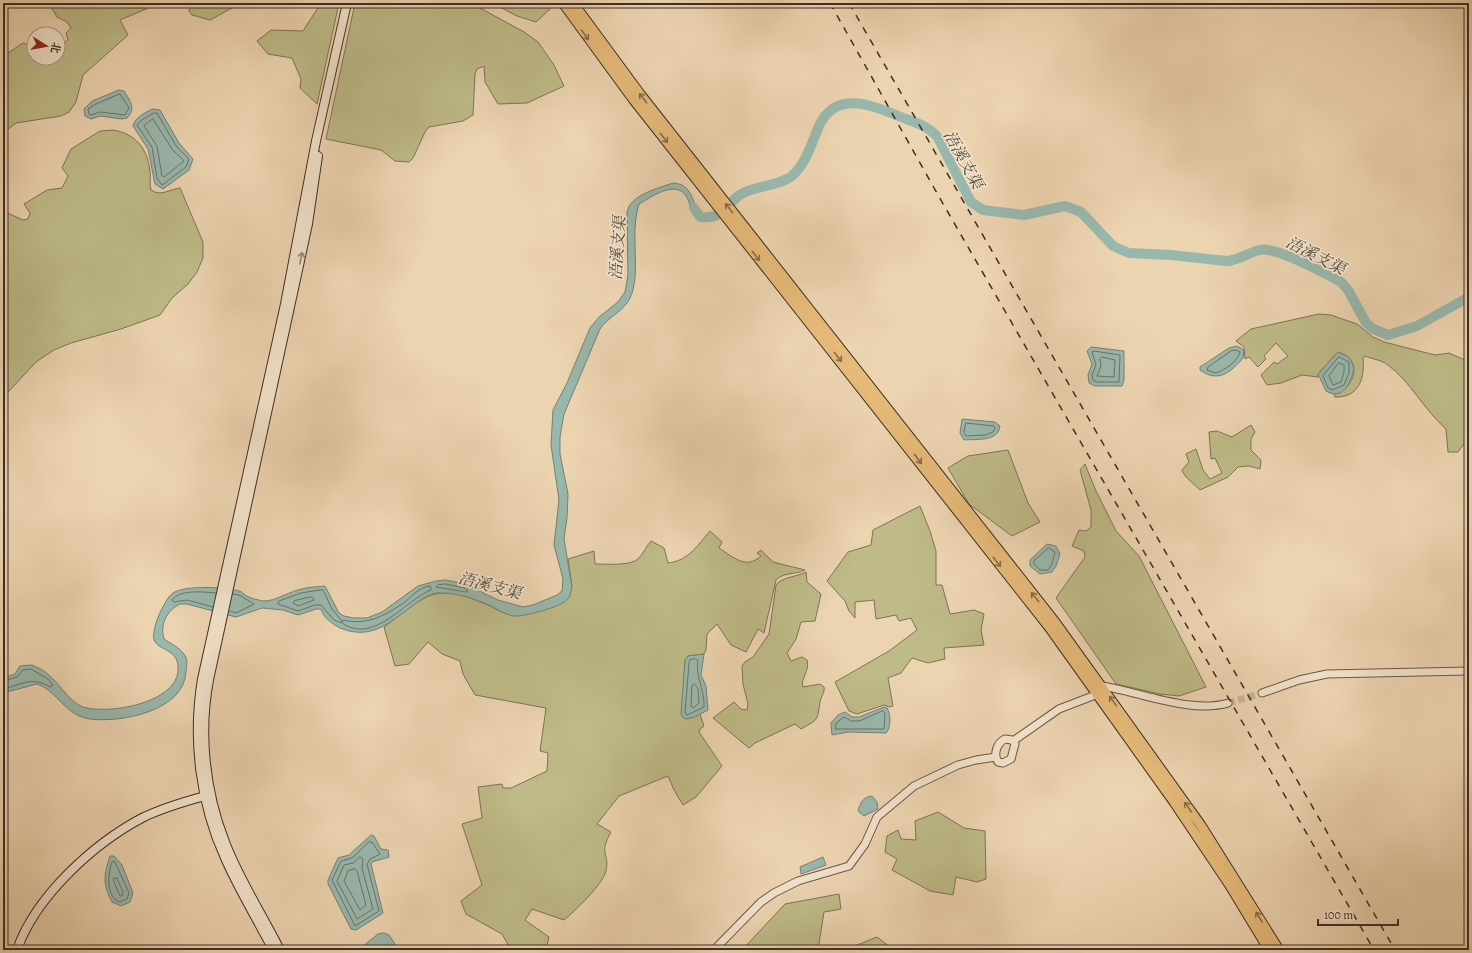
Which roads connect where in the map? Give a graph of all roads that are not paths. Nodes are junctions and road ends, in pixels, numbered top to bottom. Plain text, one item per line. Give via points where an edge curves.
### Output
1 (347, 3) edge
2 (563, 3) edge
3 (573, 3) edge
4 (716, 198) junction
5 (217, 624) junction
6 (1469, 671) edge
7 (1100, 690) junction
8 (1262, 693) tunnel mouth
9 (1228, 703) tunnel mouth
10 (1013, 741) junction
11 (996, 757) junction
12 (205, 796) junction
13 (17, 950) edge
14 (273, 950) edge
15 (280, 950) edge
16 (714, 950) edge
17 (1269, 950) edge
18 (1279, 950) edge

1 - 5 main road via 316,141 285,304
2 -> 4 main road via 615,76
4 -> 3 main road
4 - 7 main road via 1055,622
5 - 12 main road via 202,679 198,716 198,745
5 - 15 main road via 204,716 210,787 218,822 230,856
6 - 8 street via 1327,674 1299,680
7 - 9 street via 1178,703 1213,706
7 - 10 street via 1059,709
7 - 17 main road via 1196,834
18 -> 7 main road via 1203,830
10 - 11 street via 1007,738 1001,741
10 - 11 street via 1015,744 1009,761 998,762
11 - 16 street via 958,765 914,786 877,817 865,844 849,866 798,881 774,893 761,902
12 - 13 main road via 171,806 141,819 94,851 47,898 26,928
12 - 14 main road via 214,831 225,858

